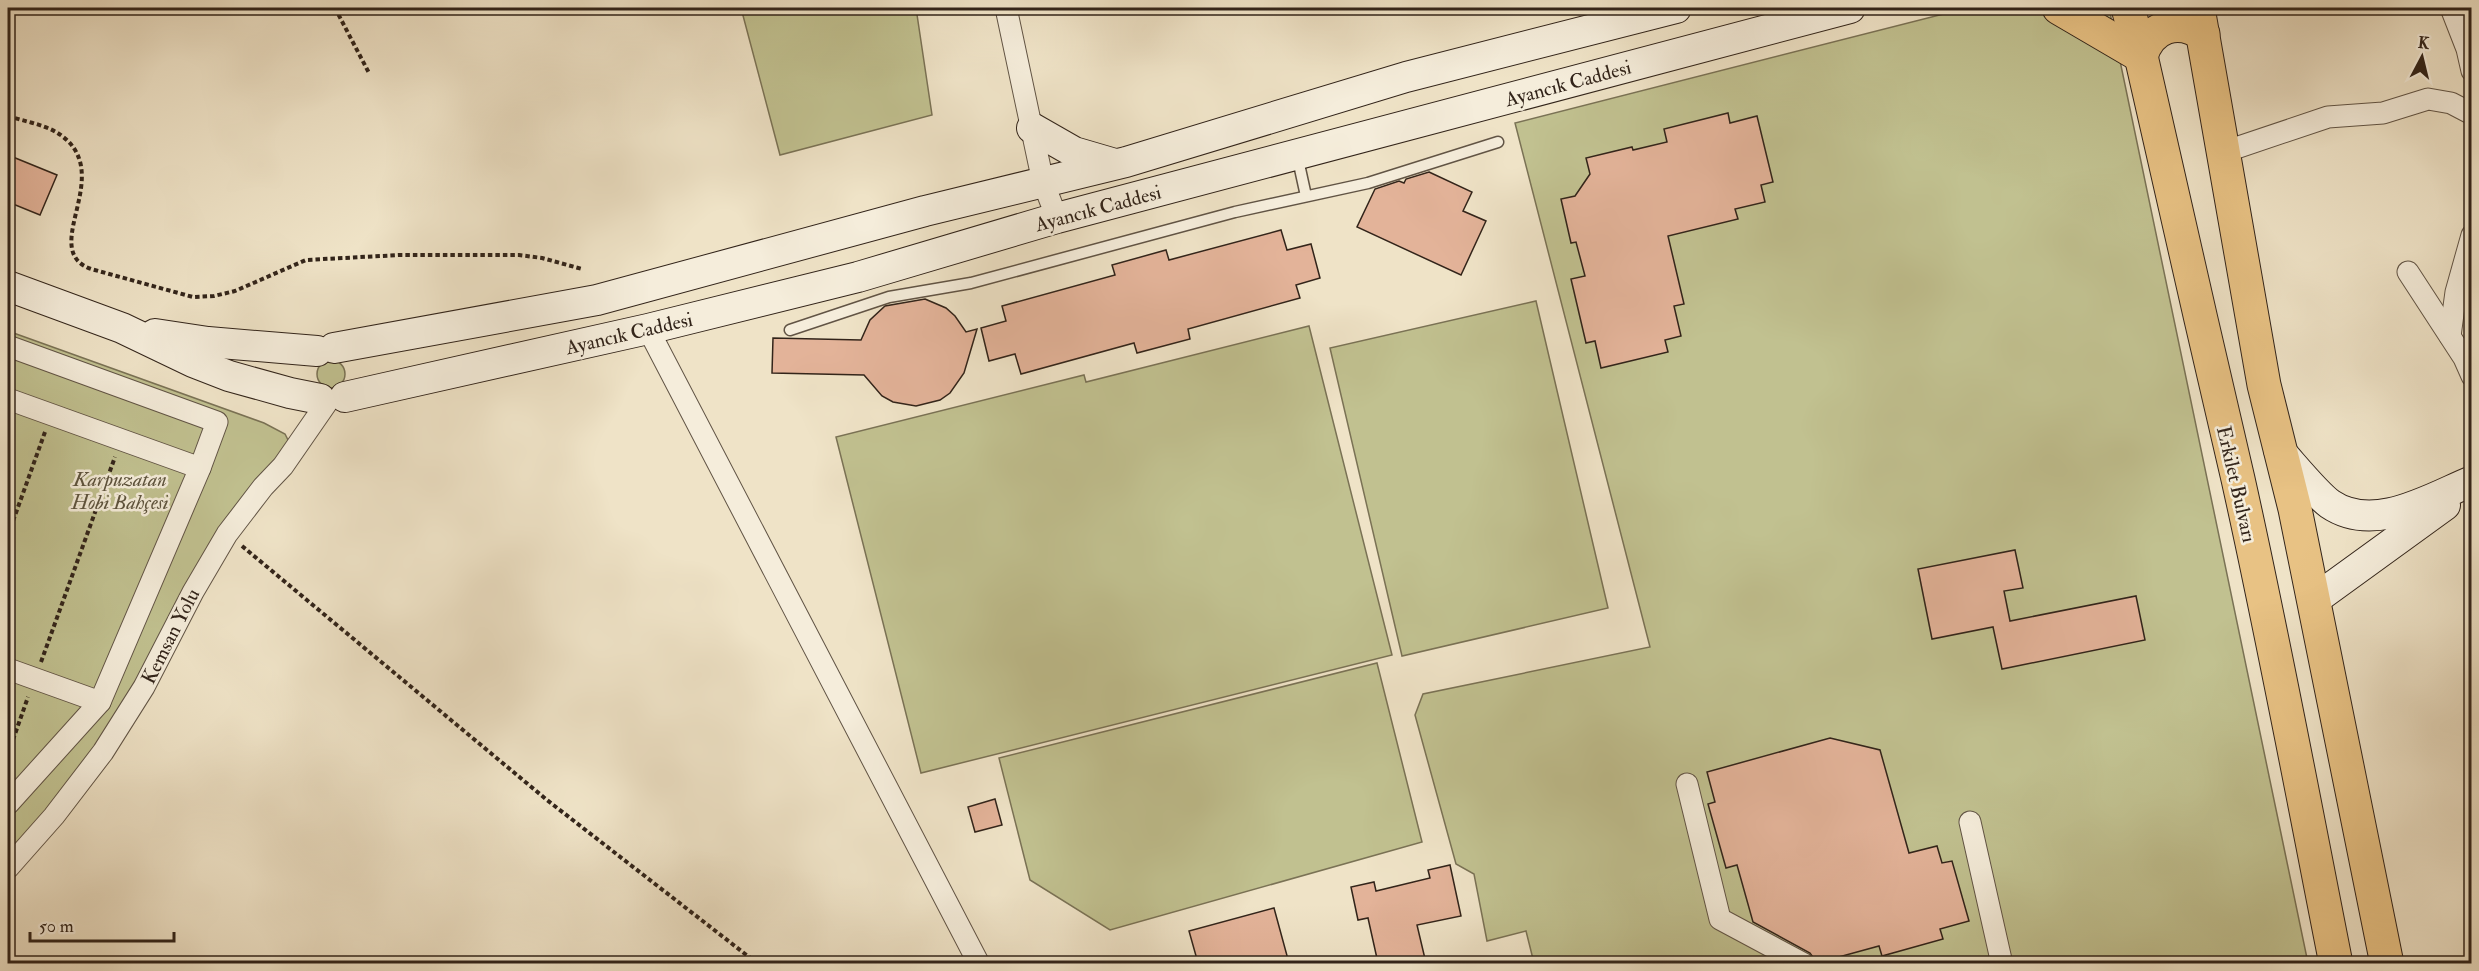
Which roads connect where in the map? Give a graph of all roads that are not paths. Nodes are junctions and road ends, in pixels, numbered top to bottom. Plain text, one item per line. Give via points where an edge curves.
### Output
1 (1006, 8) edge
2 (1676, 8) edge
3 (1850, 8) edge
4 (2059, 8) edge
5 (2128, 8) edge
6 (2451, 8) edge
7 (2201, 21) edge
8 (2141, 56) junction
9 (2472, 71) edge
10 (2472, 114) edge
11 (1032, 128) junction
12 (1498, 142) dead end
13 (2224, 152) junction
14 (1296, 155) junction
15 (1118, 165) junction
16 (1043, 182) junction
17 (1306, 196) junction
18 (1058, 218) junction
19 (2472, 235) edge
20 (2408, 272) dead end
21 (8, 286) edge
22 (122, 328) junction
23 (648, 329) junction
24 (790, 330) dead end
25 (2450, 336) junction
26 (8, 346) edge
27 (326, 349) junction
28 (2472, 376) edge
29 (8, 399) edge
30 (331, 399) junction
31 (2279, 450) junction
32 (200, 468) junction
33 (2472, 483) edge
34 (2314, 600) junction
35 (8, 669) edge
36 (100, 702) junction
37 (1687, 784) dead end
38 (8, 804) edge
39 (1970, 822) dead end
40 (8, 868) edge
41 (979, 963) edge
42 (1804, 963) edge
43 (2002, 963) edge
44 (2336, 963) edge
45 (2387, 963) edge

1 - 11 street
2 - 15 street, Ayancık Caddesi via 1406,78
3 - 14 street, Ayancık Caddesi
4 - 8 main road
5 - 8 main road, Erkilet Bulvarı
6 - 9 street
7 - 8 main road via 2165,27 2149,38
7 - 13 main road
8 - 44 main road, Erkilet Bulvarı via 2240,490
10 - 13 street via 2451,103 2428,99 2383,113 2328,117
11 - 15 street via 1074,152
11 - 16 street
12 - 17 lane via 1368,183
13 - 31 main road
14 - 17 lane
14 - 18 street, Ayancık Caddesi
15 - 16 street, Ayancık Caddesi
16 - 18 street
16 - 27 street, Ayancık Caddesi via 597,300
17 - 24 lane via 970,283 890,297
18 - 23 street, Ayancık Caddesi via 858,277
19 - 25 street via 2456,292
20 - 25 street
21 - 22 street, Ayancık Caddesi
22 - 27 street, Ayancık Caddesi via 208,342
22 - 30 street, Ayancık Caddesi via 230,376
23 - 30 street, Ayancık Caddesi
23 - 41 street
25 - 28 street
26 - 32 street via 217,422
27 - 30 street via 311,357 304,372 308,388
27 - 30 street via 349,354 357,368 356,385
29 - 32 street
30 - 40 street, Kemsan Yolu via 284,466 227,534 126,718 79,784
31 - 33 street via 2330,504 2361,514 2397,512
31 - 34 main road
32 - 36 street
33 - 34 street
34 - 45 main road
35 - 36 street
36 - 38 street
37 - 42 street via 1720,919
39 - 43 street

